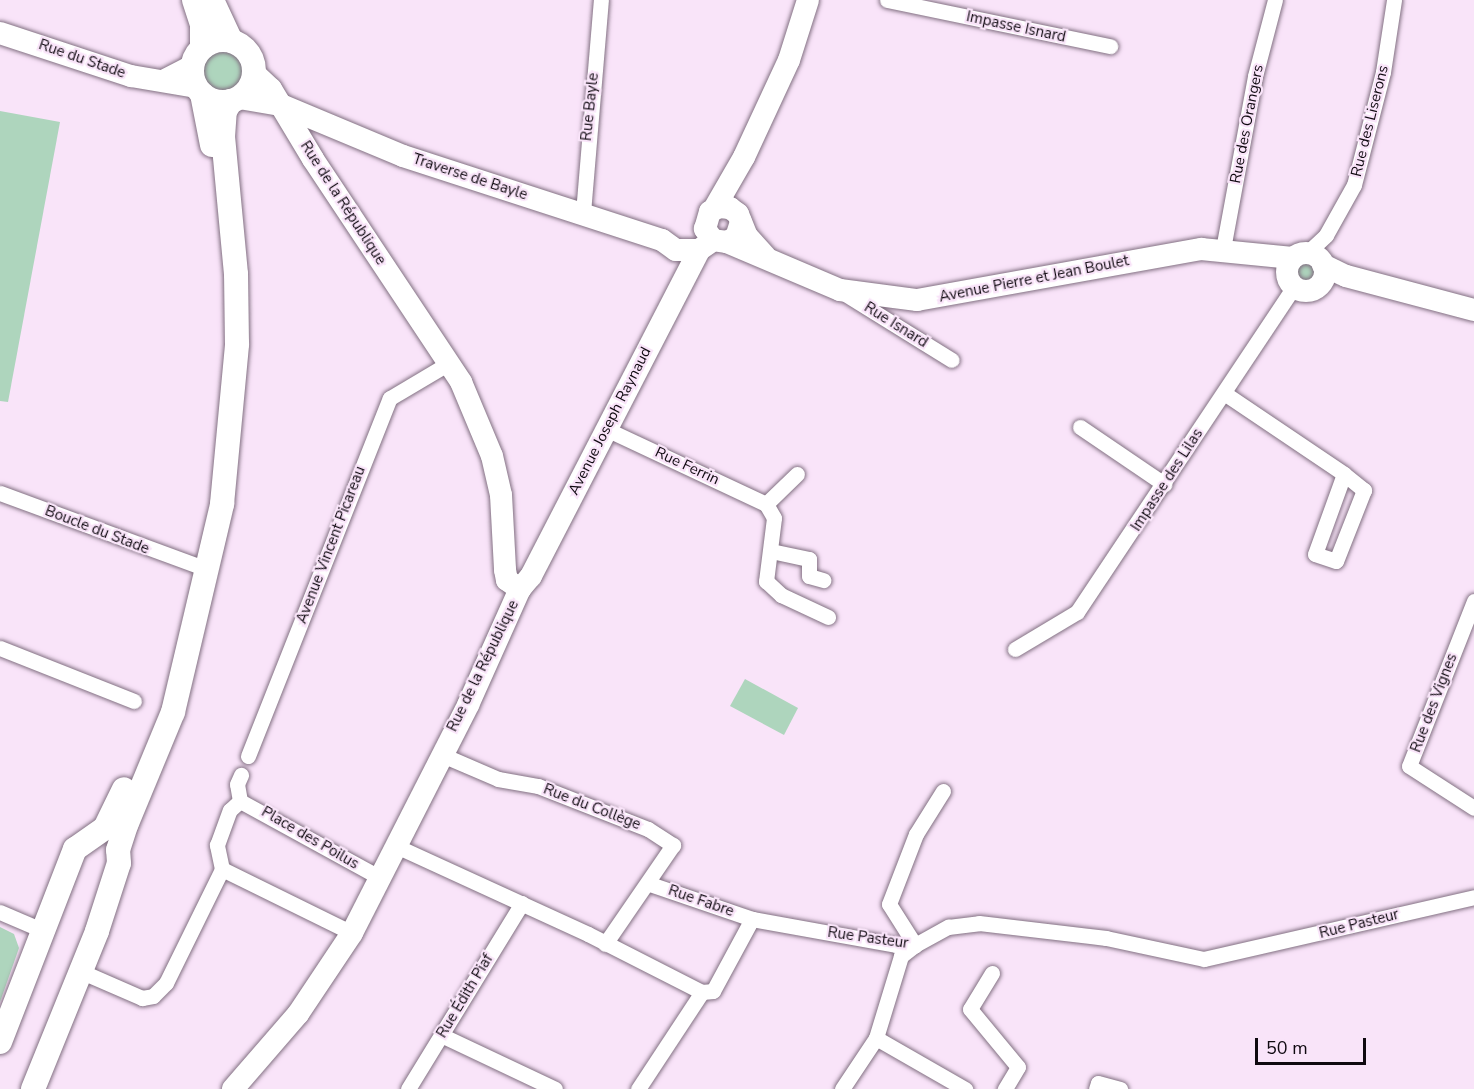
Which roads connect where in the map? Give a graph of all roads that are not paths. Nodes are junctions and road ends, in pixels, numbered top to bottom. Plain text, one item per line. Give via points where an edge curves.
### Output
1 (194, 0) edge
2 (212, 0) edge
3 (600, 0) edge
4 (808, 0) edge
5 (887, 0) edge
6 (1275, 0) edge
7 (1394, 0) edge
8 (0, 33) edge
9 (231, 42) junction
10 (1110, 46) dead end
11 (254, 73) junction
12 (198, 74) junction
13 (235, 100) junction
14 (281, 105) junction
15 (583, 213) junction
16 (719, 228) junction
17 (1223, 249) junction
18 (1307, 269) junction
19 (840, 290) junction
20 (1474, 310) edge
21 (952, 360) dead end
22 (449, 363) junction
23 (1224, 393) junction
24 (1080, 427) dead end
25 (606, 429) junction
26 (797, 474) dead end
27 (1344, 474) junction
28 (1164, 484) junction
29 (0, 493) edge
30 (766, 504) junction
31 (771, 551) junction
32 (196, 565) junction
33 (823, 580) dead end
34 (520, 589) junction
35 (1474, 601) edge
36 (828, 617) dead end
37 (0, 648) edge
38 (1015, 649) dead end
39 (134, 701) dead end
40 (440, 754) junction
41 (248, 756) dead end
42 (239, 780) dead end
43 (943, 792) dead end
44 (240, 801) junction
45 (1474, 808) edge
46 (97, 835) junction
47 (673, 845) joint
48 (396, 846) junction
49 (118, 850) junction
50 (222, 868) junction
51 (379, 877) junction
52 (650, 884) junction
53 (1474, 897) edge
54 (522, 903) junction
55 (0, 912) edge
56 (752, 919) junction
57 (42, 930) junction
58 (352, 933) junction
59 (605, 944) junction
60 (915, 945) junction
61 (80, 970) junction
62 (992, 973) dead end
63 (702, 992) junction
64 (441, 1035) junction
65 (876, 1038) junction
66 (0, 1042) edge
67 (33, 1089) edge
68 (233, 1089) edge
69 (408, 1089) edge
70 (555, 1089) edge
71 (638, 1089) edge
72 (842, 1089) edge
73 (965, 1089) edge
74 (1005, 1089) edge
75 (1096, 1089) edge
76 (1120, 1089) edge

1 - 12 main road via 202,24
2 - 9 main road
3 - 15 street, Rue Bayle
4 - 16 main road, Avenue Joseph Raynaud via 789,60 744,157
5 - 10 street, Impasse Isnard
6 - 17 street, Rue des Orangers via 1255,76
7 - 18 street, Rue des Liserons via 1383,72 1354,185
8 - 12 main road, Rue du Stade via 131,76 165,80
9 - 11 main road via 246,51
9 - 12 main road via 221,40
11 - 13 main road via 249,87
11 - 14 main road via 272,89
12 - 13 main road via 215,101
12 - 32 main road via 210,126 223,240 226,345 212,485
13 - 14 main road, Traverse de Bayle
13 - 49 main road via 225,111 223,137 237,274 237,344 222,504 173,712
14 - 15 main road, Traverse de Bayle via 403,156
14 - 22 main road, Rue de la République
15 - 16 main road, Traverse de Bayle via 662,240
16 - 19 main road, Avenue Pierre et Jean Boulet via 747,236 768,259
16 - 25 main road, Avenue Joseph Raynaud
17 - 18 main road, Avenue Pierre et Jean Boulet via 1270,255
17 - 19 main road, Avenue Pierre et Jean Boulet via 1160,255 943,298 899,299
18 - 20 main road
18 - 23 street, Impasse des Lilas
19 - 21 street, Rue Isnard
22 - 34 main road, Rue de la République via 478,418 492,456 501,495 507,580
22 - 41 street, Avenue Vincent Picareau via 390,398
23 - 27 street
23 - 28 street, Impasse des Lilas
24 - 28 street
25 - 30 street, Rue Ferrin
25 - 34 main road, Avenue Joseph Raynaud via 531,576
26 - 30 street
27 - 27 street via 1316,554 1336,561 1364,490
28 - 38 street, Impasse des Lilas via 1077,612
29 - 32 street, Boucle du Stade
30 - 31 street via 774,518
31 - 33 street via 808,558 809,576
31 - 36 street via 766,581 781,595
32 - 46 main road via 158,710 113,814
34 - 40 main road, Rue de la République via 468,705
35 - 45 street, Rue des Vignes via 1409,766
37 - 39 street
40 - 47 street, Rue du Collège via 498,779 538,786 648,829
40 - 48 main road, Rue de la République
42 - 44 street
43 - 60 street via 912,842 889,904
44 - 50 street via 230,810 220,832 217,845
44 - 51 street, Place des Poilus
46 - 49 main road via 110,840
46 - 57 main road via 85,839 75,849
47 - 52 street, Rue Fabre
48 - 51 main road, Rue de la République
48 - 54 street
49 - 61 main road via 119,863
50 - 58 street
50 - 61 street via 166,983 153,996 132,996
51 - 58 main road, Rue de la République
52 - 56 street, Rue Fabre
52 - 59 street, Rue Fabre
53 - 60 street, Rue Pasteur via 1204,959 1106,938 980,923 948,927
54 - 59 street
54 - 64 street, Rue Édith Piaf
55 - 57 street
56 - 60 street, Rue Pasteur
56 - 63 street via 713,991
57 - 66 main road
58 - 68 main road, Rue de la République via 298,1014
59 - 63 street
60 - 65 street via 901,956
61 - 67 main road
62 - 74 street via 970,1010 1018,1067
63 - 71 street
64 - 69 street, Rue Édith Piaf
64 - 70 street
65 - 72 street
65 - 73 street
75 - 76 street via 1098,1083

